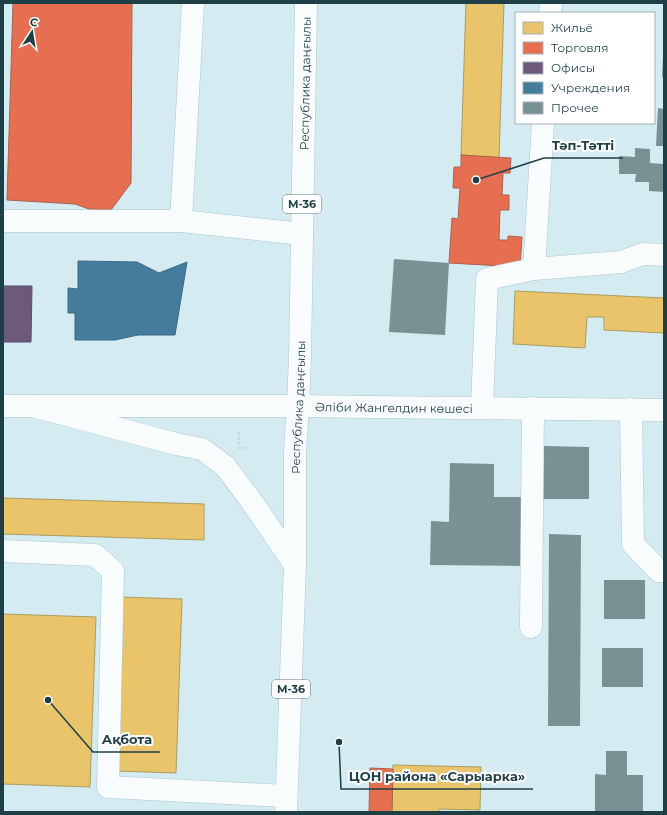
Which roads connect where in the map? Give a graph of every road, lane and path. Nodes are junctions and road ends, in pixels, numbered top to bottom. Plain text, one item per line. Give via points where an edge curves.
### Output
1 (193, 3) edge
2 (306, 3) edge
3 (543, 124) edge
4 (3, 221) edge
5 (181, 221) junction
6 (302, 234) junction
7 (664, 255) edge
8 (534, 269) junction
9 (3, 406) edge
10 (33, 406) junction
11 (298, 406) junction
12 (482, 408) junction
13 (533, 408) junction
14 (632, 409) junction
15 (664, 410) edge
16 (240, 432) dead end
17 (246, 448) dead end
18 (3, 551) edge
19 (295, 565) junction
20 (664, 572) edge
21 (531, 627) dead end
22 (286, 804) edge

1 - 5 main road
2 - 6 main road, Республика даңғылы / M-36
3 - 8 main road
4 - 5 main road
5 - 6 main road
6 - 11 main road, Республика даңғылы / M-36
7 - 8 main road via 643,254 621,262
8 - 12 main road via 487,279
9 - 10 main road, Әліби Жангелдин көшесі
10 - 11 main road, Әліби Жангелдин көшесі
10 - 19 main road via 202,449 225,466
11 - 12 main road, Әліби Жангелдин көшесі
11 - 19 main road, Республика даңғылы / M-36 via 295,451
12 - 13 main road, Әліби Жангелдин көшесі
13 - 14 main road, Әліби Жангелдин көшесі
13 - 21 main road
14 - 15 main road, Әліби Жангелдин көшесі
14 - 20 main road via 633,544 659,571
16 - 17 path via 239,448
18 - 22 main road via 95,555 113,571 108,787
19 - 22 main road, Республика даңғылы / M-36

